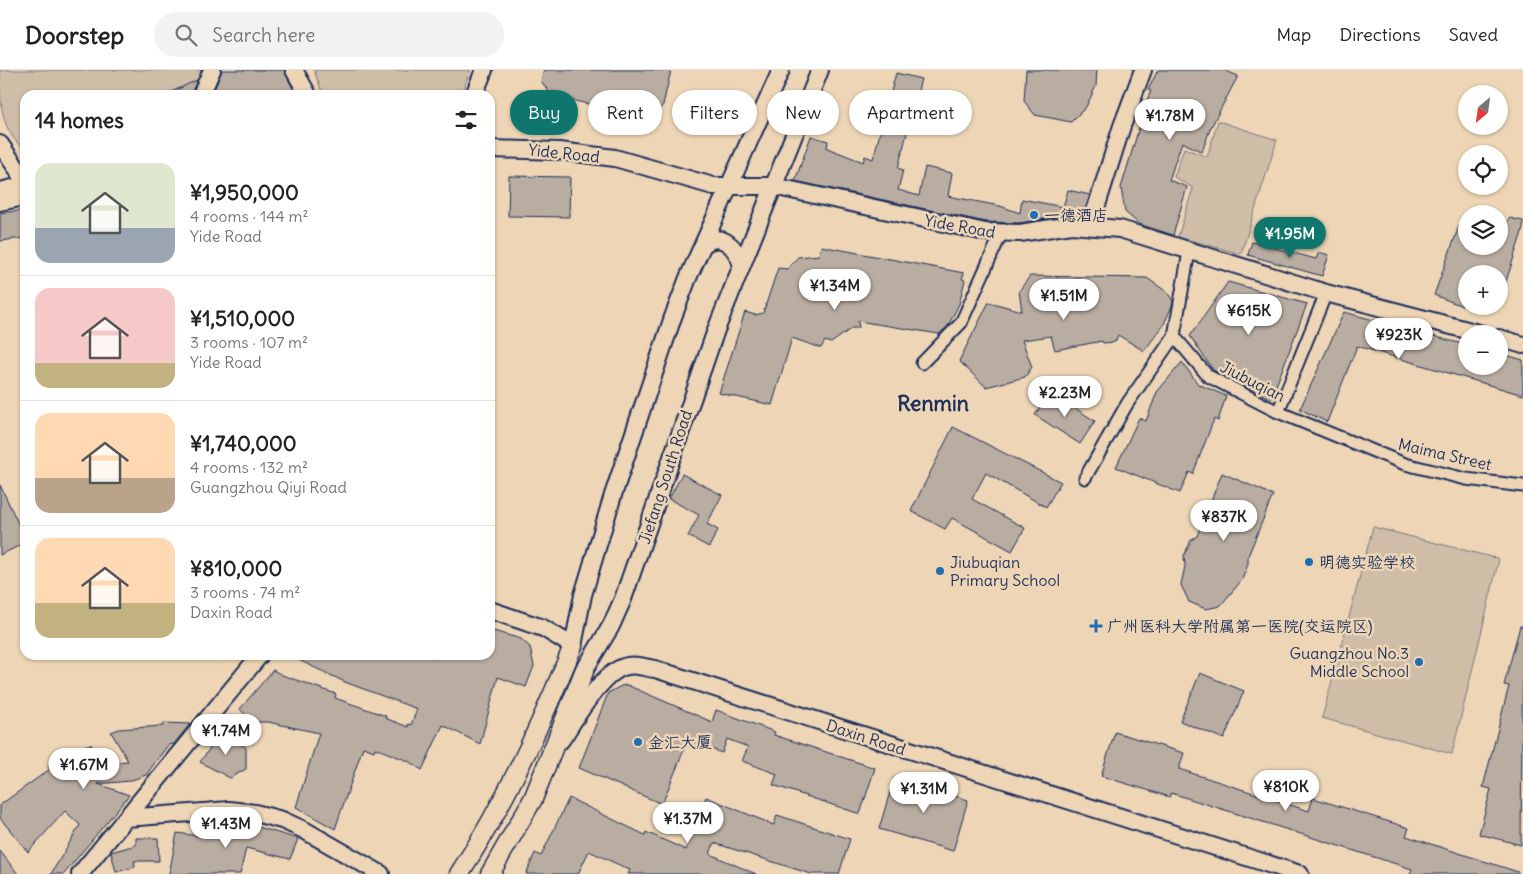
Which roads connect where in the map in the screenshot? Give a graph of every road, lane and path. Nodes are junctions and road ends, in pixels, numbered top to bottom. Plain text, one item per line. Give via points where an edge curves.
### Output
1 (212, 70) edge
2 (294, 70) edge
3 (484, 70) edge
4 (781, 70) edge
5 (820, 70) edge
6 (1142, 70) edge
7 (203, 90) edge
8 (305, 90) edge
9 (476, 90) edge
10 (0, 144) edge
11 (495, 149) edge
12 (20, 175) edge
13 (773, 186) junction
14 (729, 188) junction
15 (20, 189) edge
16 (0, 191) edge
17 (20, 191) edge
18 (0, 202) edge
19 (1085, 225) junction
20 (1001, 234) junction
21 (703, 245) junction
22 (1189, 252) junction
23 (742, 265) junction
24 (1326, 293) junction
25 (1458, 328) edge
26 (1174, 336) junction
27 (1508, 340) edge
28 (1523, 344) edge
29 (922, 363) dead end
30 (1278, 412) junction
31 (1305, 424) joint
32 (1085, 478) dead end
33 (1523, 486) edge
34 (495, 612) edge
35 (573, 646) junction
36 (256, 660) edge
37 (585, 669) joint
38 (552, 752) junction
39 (126, 818) junction
40 (80, 874) edge
41 (381, 874) edge
42 (459, 874) edge
43 (490, 874) edge
44 (1300, 874) edge

1 - 7 main road
2 - 8 main road
3 - 9 main road
4 - 14 main road
5 - 13 main road, Jiefang South Road
6 - 19 main road via 1093,217
10 - 12 main road
11 - 14 main road, Yide Road via 526,148 605,157
13 - 14 main road, Yide Road
13 - 20 main road, Yide Road
13 - 23 main road, Jiefang South Road
14 - 21 main road
15 - 16 main road
17 - 18 main road
19 - 20 main road, Yide Road
19 - 22 main road, Yide Road via 1120,229
20 - 29 street via 961,323
21 - 23 main road via 709,240 725,241 736,252
21 - 35 main road via 673,317 624,460 583,595
22 - 24 main road, Yide Road
22 - 26 street
23 - 37 main road, Jiefang South Road via 690,400 623,599
24 - 25 main road, Yide Road
24 - 30 street
26 - 30 street, Jiubuqian via 1208,376
26 - 32 street via 1127,404
27 - 28 main road
30 - 31 street, Jiubuqian
31 - 33 street, Maima Street via 1405,464 1466,478
34 - 35 main road via 543,628
35 - 42 main road via 515,779
36 - 39 main road
37 - 38 main road, Jiefang South Road
38 - 43 main road, Jiefang South Road via 533,799
38 - 44 main road, Daxin Road via 608,677 619,669 637,666
39 - 40 main road
39 - 41 main road via 229,810 255,813 304,830

